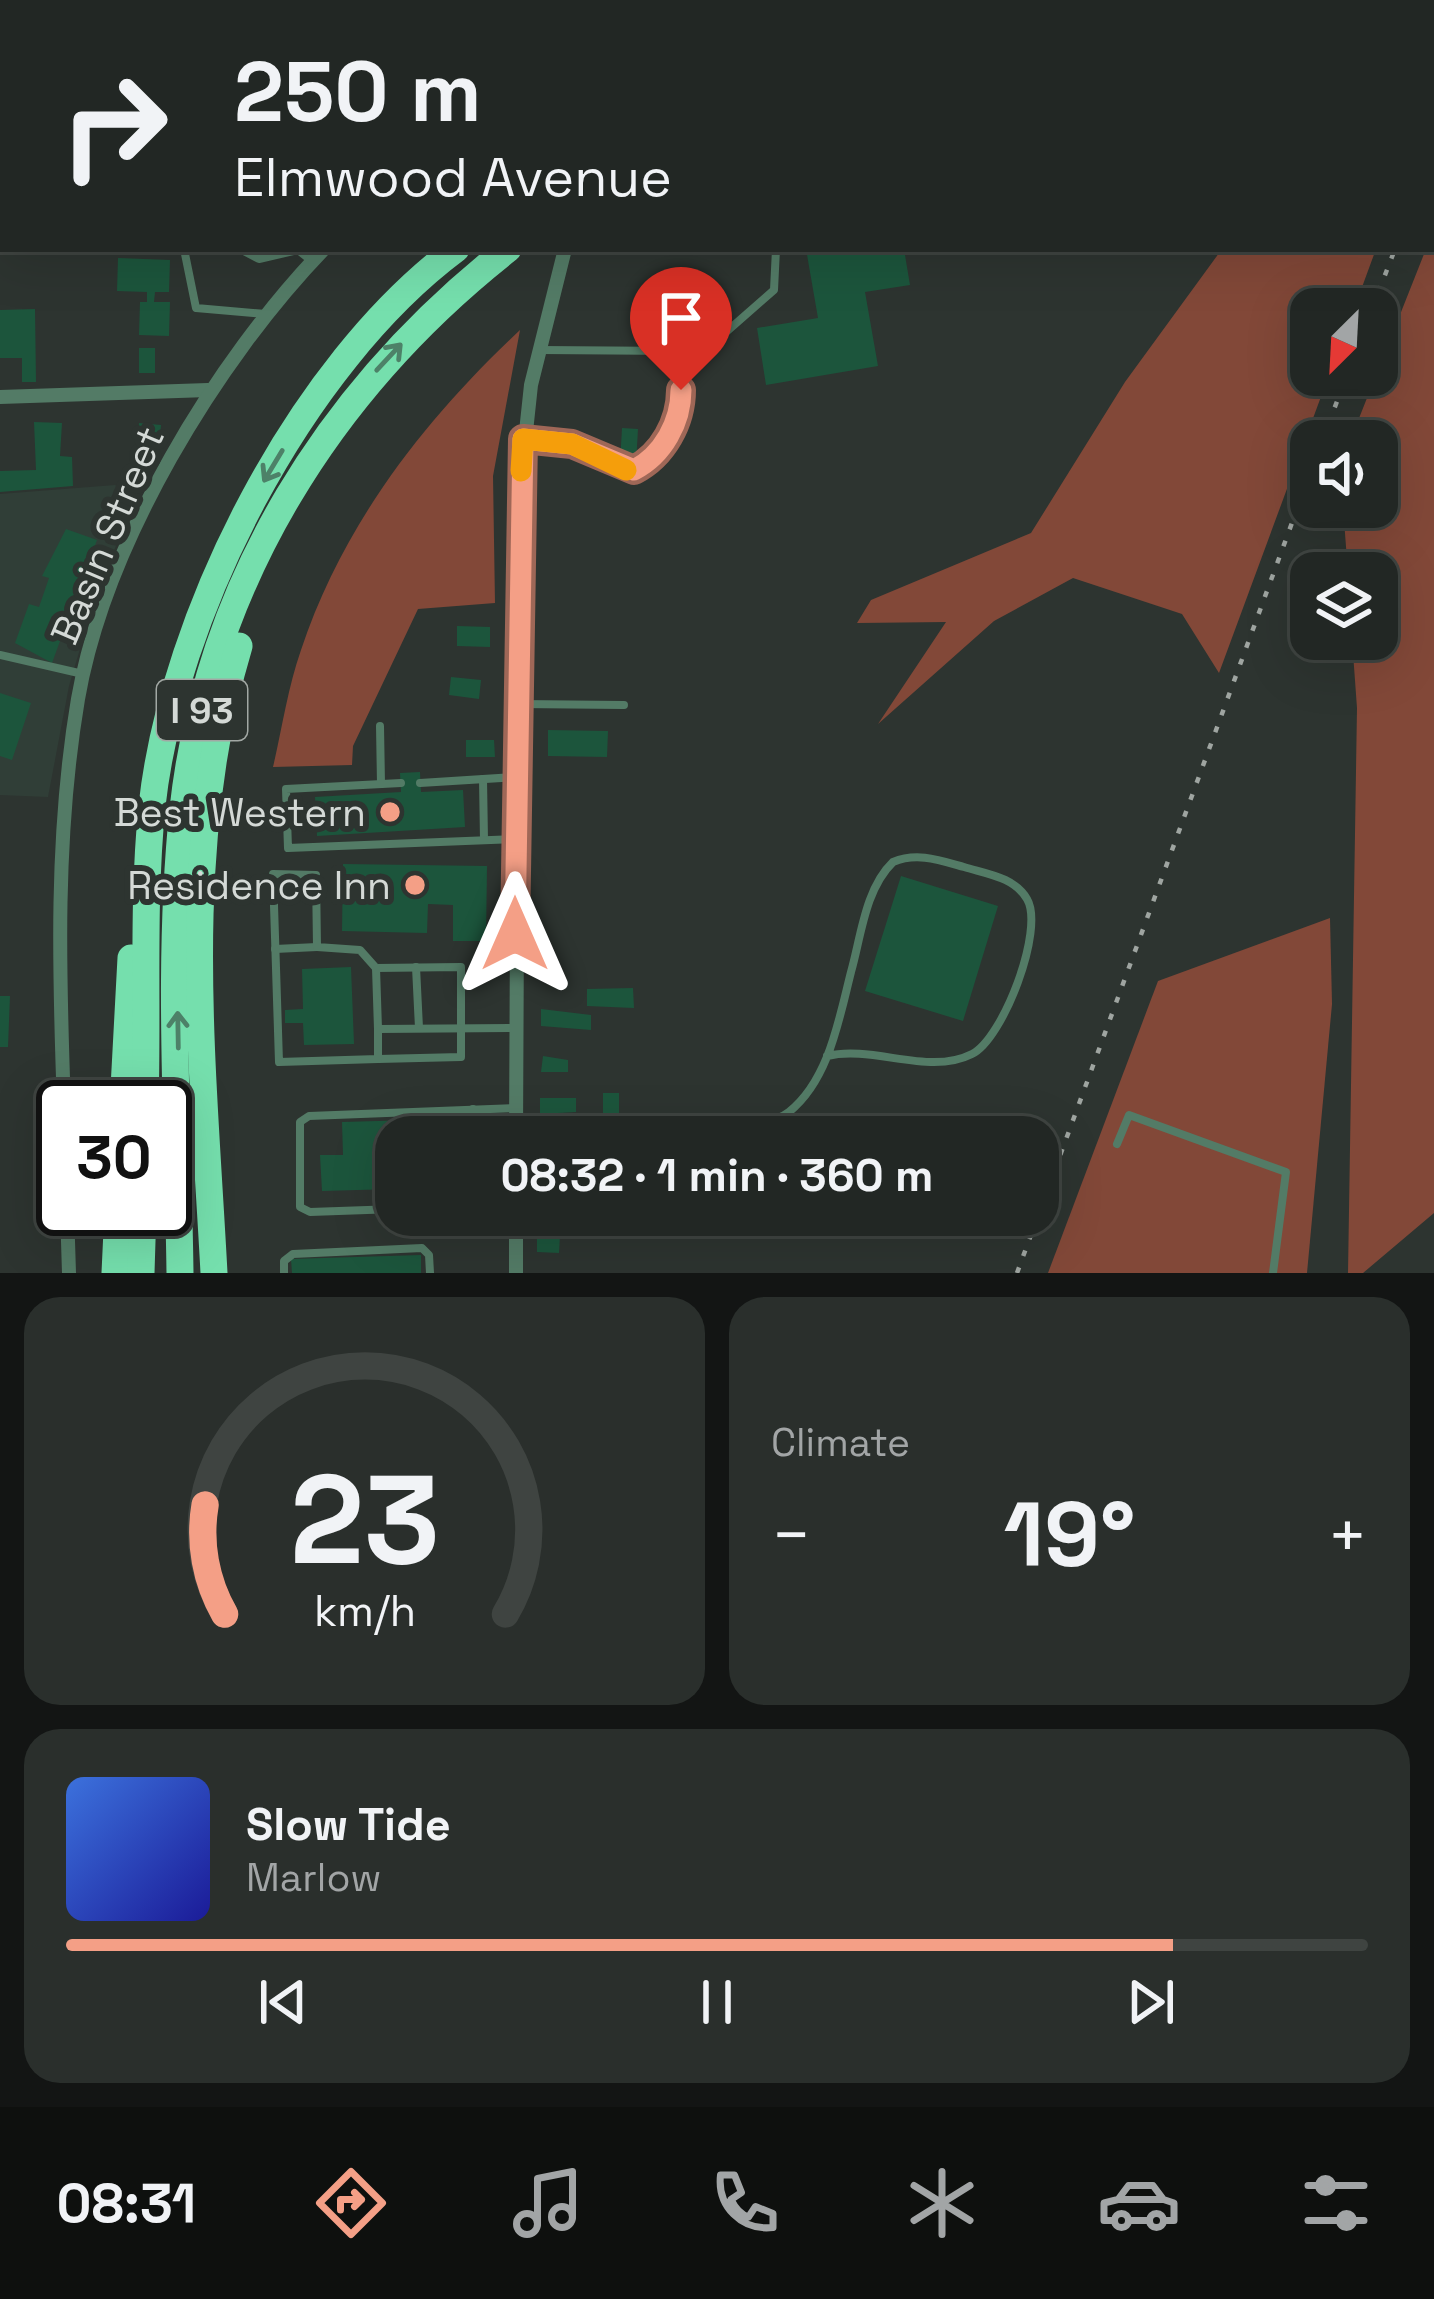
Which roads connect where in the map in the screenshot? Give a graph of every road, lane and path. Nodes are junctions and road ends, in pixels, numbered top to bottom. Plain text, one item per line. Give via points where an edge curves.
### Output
1 (185, 252) edge
2 (245, 252) edge
3 (290, 252) edge
4 (300, 252) edge
5 (321, 252) edge
6 (453, 252) edge
7 (505, 252) edge
8 (564, 252) edge
9 (776, 252) edge
10 (312, 262) junction
11 (268, 314) junction
12 (538, 350) junction
13 (681, 351) junction
14 (208, 390) junction
15 (0, 397) edge
16 (339, 413) junction
17 (523, 439) junction
18 (0, 655) edge
19 (84, 674) junction
20 (516, 704) junction
21 (624, 705) dead end
22 (380, 726) dead end
23 (516, 777) junction
24 (483, 779) junction
25 (401, 783) dead end
26 (420, 783) dead end
27 (381, 784) junction
28 (152, 806) junction
29 (516, 839) junction
30 (484, 840) junction
31 (317, 947) junction
32 (275, 949) junction
33 (416, 967) junction
34 (376, 968) junction
35 (419, 1028) junction
36 (460, 1028) junction
37 (516, 1028) junction
38 (378, 1029) junction
39 (827, 1056) junction
40 (377, 1059) junction
41 (63, 1080) edge
42 (124, 1080) edge
43 (146, 1080) edge
44 (516, 1108) junction
45 (473, 1109) junction
46 (473, 1116) edge
47 (516, 1116) edge
48 (783, 1116) edge
49 (1117, 1144) dead end
50 (375, 1210) edge
51 (68, 1236) edge
52 (117, 1236) edge
53 (142, 1236) edge
54 (516, 1236) edge
55 (69, 1273) edge
56 (115, 1273) edge
57 (141, 1273) edge
58 (180, 1273) edge
59 (214, 1273) edge
60 (284, 1273) edge
61 (430, 1273) edge
62 (516, 1273) edge
63 (1273, 1273) edge

1 - 11 lane via 196,308
2 - 3 lane via 259,260
4 - 10 lane
5 - 10 street, Basin Street
6 -> 28 highway, I 93 via 382,318 272,464 194,631
16 -> 7 highway, I 93 via 400,345
8 - 12 street
9 - 13 lane via 774,290 717,340
10 - 11 street, Basin Street
11 - 14 street, Basin Street
12 - 13 lane
12 - 17 street
13 - 17 lane via 678,416 644,465 623,470 572,444
14 - 15 street
14 - 19 street, Basin Street via 130,548
58 -> 16 highway, I 93 via 178,884 190,763 237,601
16 - 59 highway via 259,587 213,749 200,932
17 - 20 street
18 - 19 lane
19 - 41 street, Basin Street via 59,886
20 - 21 lane
20 - 23 street
22 - 27 lane
23 - 24 lane
23 - 29 street
24 - 26 lane
24 - 30 lane
25 - 27 lane
27 - 30 lane via 286,788 288,848
28 - 42 highway via 135,885
28 - 43 highway, I 93
29 - 30 lane
29 - 37 street
31 - 32 lane
31 - 32 lane via 316,875 273,874
31 - 34 lane via 360,950
32 - 40 lane via 279,1063
33 - 34 lane
33 - 35 lane
33 - 36 lane via 460,967
34 - 38 lane
35 - 36 lane
35 - 38 lane
36 - 37 lane
36 - 40 lane via 460,1057
37 - 44 street
38 - 40 lane
39 - 39 lane via 869,905 892,862 931,858 1004,878 1024,893 1030,932 1006,1013 984,1047 938,1062
39 - 48 lane
44 - 45 lane
44 - 47 street
45 - 46 lane
45 - 50 lane via 300,1122 299,1207
49 - 63 lane via 1129,1115 1286,1172
51 - 55 street
52 - 56 highway
53 - 57 highway
54 - 62 street
60 - 61 lane via 293,1254 422,1248

